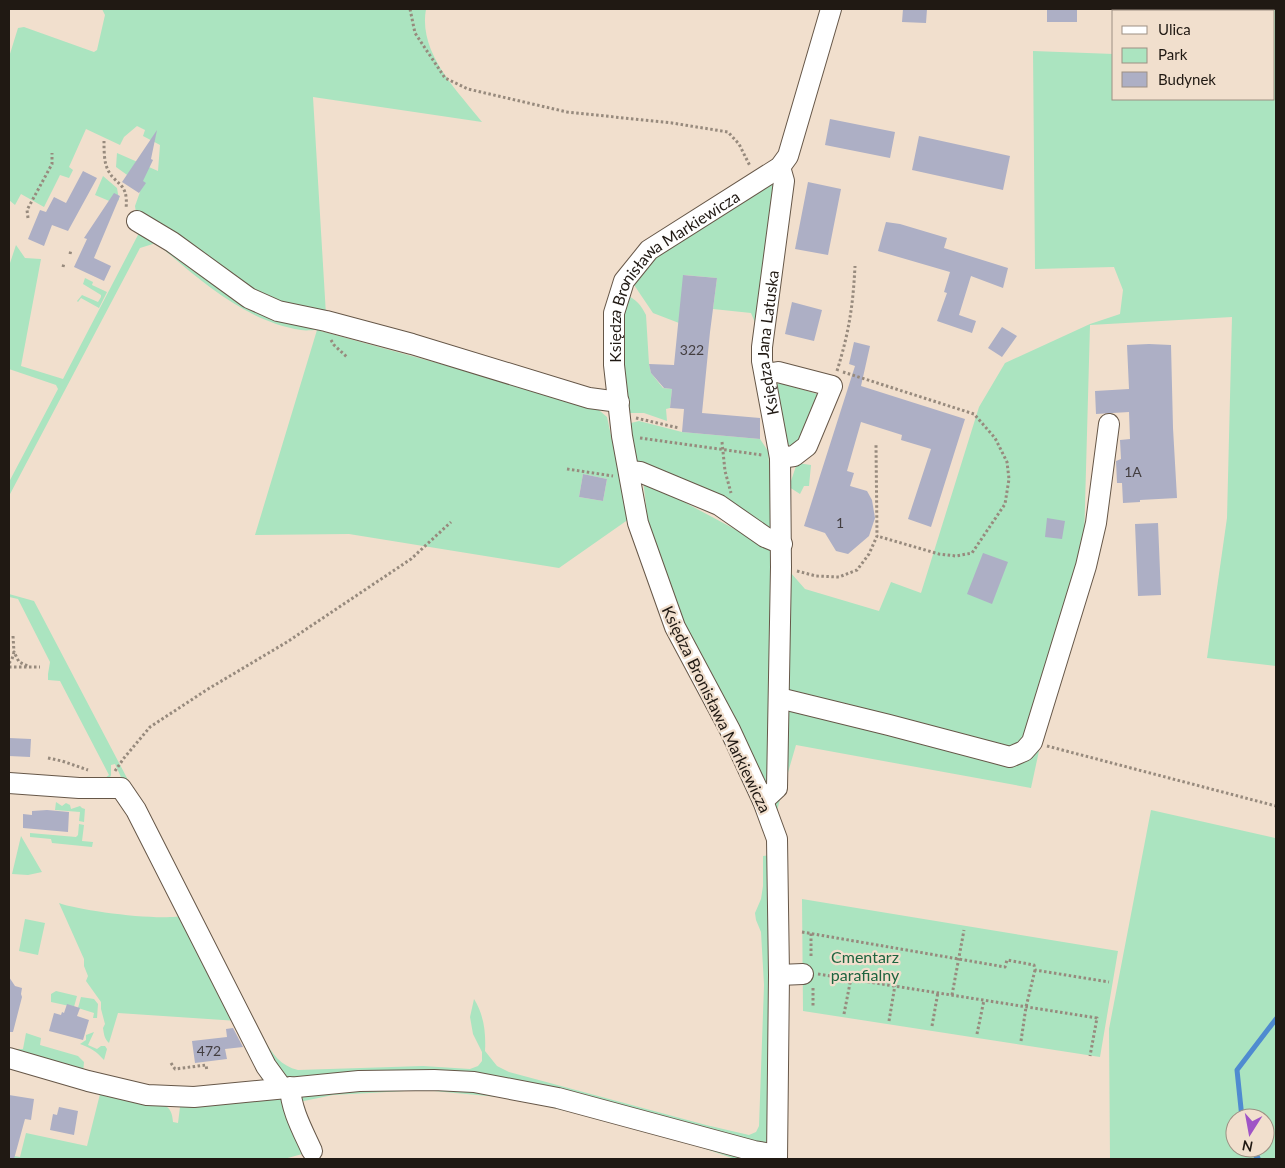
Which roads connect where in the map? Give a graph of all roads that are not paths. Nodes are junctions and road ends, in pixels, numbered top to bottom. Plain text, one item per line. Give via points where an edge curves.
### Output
1 (831, 9) edge
2 (780, 167) junction
3 (133, 219) road end
4 (766, 374) junction
5 (621, 419) junction
6 (1109, 424) dead end
7 (780, 458) junction
8 (629, 471) junction
9 (782, 544) junction
10 (779, 698) junction
11 (9, 783) edge
12 (763, 801) junction
13 (807, 965) road end
14 (778, 975) junction
15 (9, 1058) edge
16 (286, 1087) junction
17 (312, 1151) dead end
18 (777, 1157) edge

1 - 2 street via 788,156
2 - 4 street, Księdza Jana Latuska via 784,181 762,347
2 - 5 street, Księdza Bronisława Markiewicza via 649,250 624,281 614,313 614,365
3 - 5 street via 263,306 412,344 589,398
4 - 7 street, Księdza Jana Latuska
4 - 7 street via 778,372 835,378 807,446 794,456
5 - 8 street, Księdza Bronisława Markiewicza
6 - 10 street via 1096,523 1086,566 1032,742 1024,751 1010,757
7 - 9 street, Księdza Jana Latuska
8 - 9 street via 640,472 719,505 765,537
8 - 12 street, Księdza Bronisława Markiewicza via 638,523 675,627 730,730
9 - 10 street, Księdza Jana Latuska
10 - 12 street, Księdza Jana Latuska via 777,788
11 - 16 street via 121,788 136,810 266,1066
12 - 14 street, Księdza Bronisława Markiewicza via 777,839
13 - 14 street
14 - 18 street, Księdza Bronisława Markiewicza
15 - 16 street via 147,1095 194,1096
16 - 17 street
16 - 18 street via 390,1080 474,1082 558,1098

